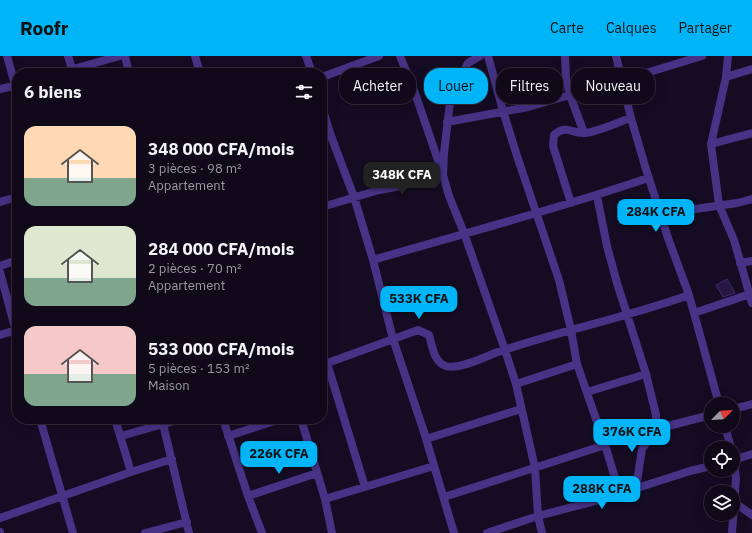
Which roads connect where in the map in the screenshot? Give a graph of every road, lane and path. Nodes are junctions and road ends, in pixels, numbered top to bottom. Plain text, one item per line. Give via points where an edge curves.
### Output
1 (7, 56) edge
2 (68, 56) edge
3 (120, 56) edge
4 (125, 56) edge
5 (195, 56) edge
6 (306, 56) edge
7 (379, 56) edge
8 (400, 56) edge
9 (480, 56) edge
10 (488, 56) edge
11 (565, 56) edge
12 (616, 56) edge
13 (702, 56) edge
14 (728, 56) edge
15 (72, 68) edge
16 (76, 68) edge
17 (128, 68) edge
18 (199, 68) edge
19 (310, 68) edge
20 (620, 68) edge
21 (752, 69) edge
22 (655, 70) edge
23 (12, 73) edge
24 (327, 75) edge
25 (726, 77) junction
26 (12, 88) edge
27 (0, 89) edge
28 (570, 95) junction
29 (628, 104) edge
30 (503, 111) junction
31 (631, 118) junction
32 (447, 122) junction
33 (327, 123) edge
34 (584, 133) junction
35 (752, 133) edge
36 (710, 144) junction
37 (443, 175) junction
38 (648, 178) junction
39 (597, 196) junction
40 (354, 197) junction
41 (12, 198) edge
42 (752, 198) edge
43 (0, 202) edge
44 (571, 203) junction
45 (327, 205) edge
46 (719, 205) junction
47 (536, 214) junction
48 (661, 218) junction
49 (464, 234) junction
50 (373, 260) junction
51 (752, 261) edge
52 (12, 262) edge
53 (740, 263) junction
54 (0, 266) edge
55 (0, 272) edge
56 (750, 294) junction
57 (689, 295) junction
58 (752, 303) edge
59 (694, 313) junction
60 (627, 314) junction
61 (12, 317) edge
62 (571, 330) junction
63 (12, 333) edge
64 (0, 335) edge
65 (393, 339) junction
66 (505, 350) junction
67 (327, 363) edge
68 (577, 364) junction
69 (327, 370) edge
70 (646, 374) junction
71 (516, 384) junction
72 (587, 392) junction
73 (717, 397) edge
74 (752, 404) edge
75 (740, 407) edge
76 (521, 409) junction
77 (704, 417) edge
78 (41, 424) edge
79 (117, 424) edge
80 (163, 424) joint
81 (224, 424) edge
82 (265, 424) edge
83 (302, 424) edge
84 (656, 428) junction
85 (121, 436) junction
86 (228, 436) junction
87 (426, 439) junction
88 (605, 445) junction
89 (752, 454) edge
90 (740, 457) edge
91 (172, 459) junction
92 (434, 466) junction
93 (535, 468) junction
94 (704, 468) edge
95 (131, 472) junction
96 (317, 473) junction
97 (365, 487) junction
98 (636, 488) junction
99 (620, 494) junction
100 (248, 496) junction
101 (62, 497) junction
102 (444, 497) junction
103 (324, 499) junction
104 (740, 507) edge
105 (752, 515) edge
106 (538, 516) junction
107 (0, 518) edge
108 (733, 521) edge
109 (188, 522) junction
110 (73, 533) edge
111 (145, 533) edge
112 (190, 533) edge
113 (262, 533) edge
114 (332, 533) edge
115 (454, 533) edge
116 (487, 533) edge
117 (542, 533) edge
118 (732, 533) edge

1 - 23 street
2 - 15 street
3 - 16 street
4 - 17 street
5 - 18 street
6 - 19 street
7 - 24 street
8 - 37 street
9 - 32 street via 468,63 458,83 450,102
10 - 30 street
11 - 28 street
12 - 20 street
13 - 22 street
14 - 25 street
21 - 25 street
25 - 36 street
26 - 27 street
28 - 30 street
28 - 34 street
29 - 31 street
30 - 32 street
30 - 47 street
31 - 34 street
31 - 38 street
32 - 37 street
33 - 40 street
34 - 44 street via 566,130 558,132 554,137 553,146
35 - 36 street
36 - 46 street
37 - 40 street
37 - 49 street
38 - 39 street
38 - 48 street
39 - 44 street
39 - 60 street via 607,246
40 - 45 street
40 - 50 street
41 - 43 street
42 - 46 street
44 - 47 street
46 - 48 street
46 - 53 street via 734,240
47 - 49 street
47 - 62 street via 559,280
48 - 57 street
49 - 50 street
49 - 66 street
50 - 65 street
51 - 53 street
52 - 54 street
53 - 56 street
55 - 61 street
56 - 58 street
56 - 59 street
57 - 59 street
57 - 60 street
59 - 73 street
60 - 62 street
60 - 70 street
62 - 66 street
62 - 68 street
63 - 64 street
65 - 66 street via 418,330 429,335 437,360 444,366 455,367
65 - 67 street
65 - 87 street
66 - 71 street
68 - 71 street
68 - 72 street
69 - 97 street
70 - 72 street
70 - 84 street via 656,415
71 - 76 street
72 - 88 street
74 - 75 street
76 - 87 street
76 - 93 street
77 - 84 street
78 - 101 street
79 - 85 street
80 - 85 street
80 - 91 street
81 - 86 street
82 - 86 street
83 - 96 street
84 - 98 street via 642,449
85 - 95 street
86 - 100 street
87 - 92 street
88 - 93 street
88 - 99 street
89 - 90 street
91 - 95 street
91 - 109 street
92 - 97 street
92 - 102 street
93 - 102 street
93 - 106 street
94 - 98 street
95 - 101 street
96 - 100 street
96 - 103 street
97 - 103 street
98 - 99 street
99 - 106 street
100 - 113 street
101 - 107 street
101 - 110 street
102 - 115 street
103 - 114 street
104 - 105 street
106 - 116 street
106 - 117 street
108 - 118 street
109 - 111 street
109 - 112 street

